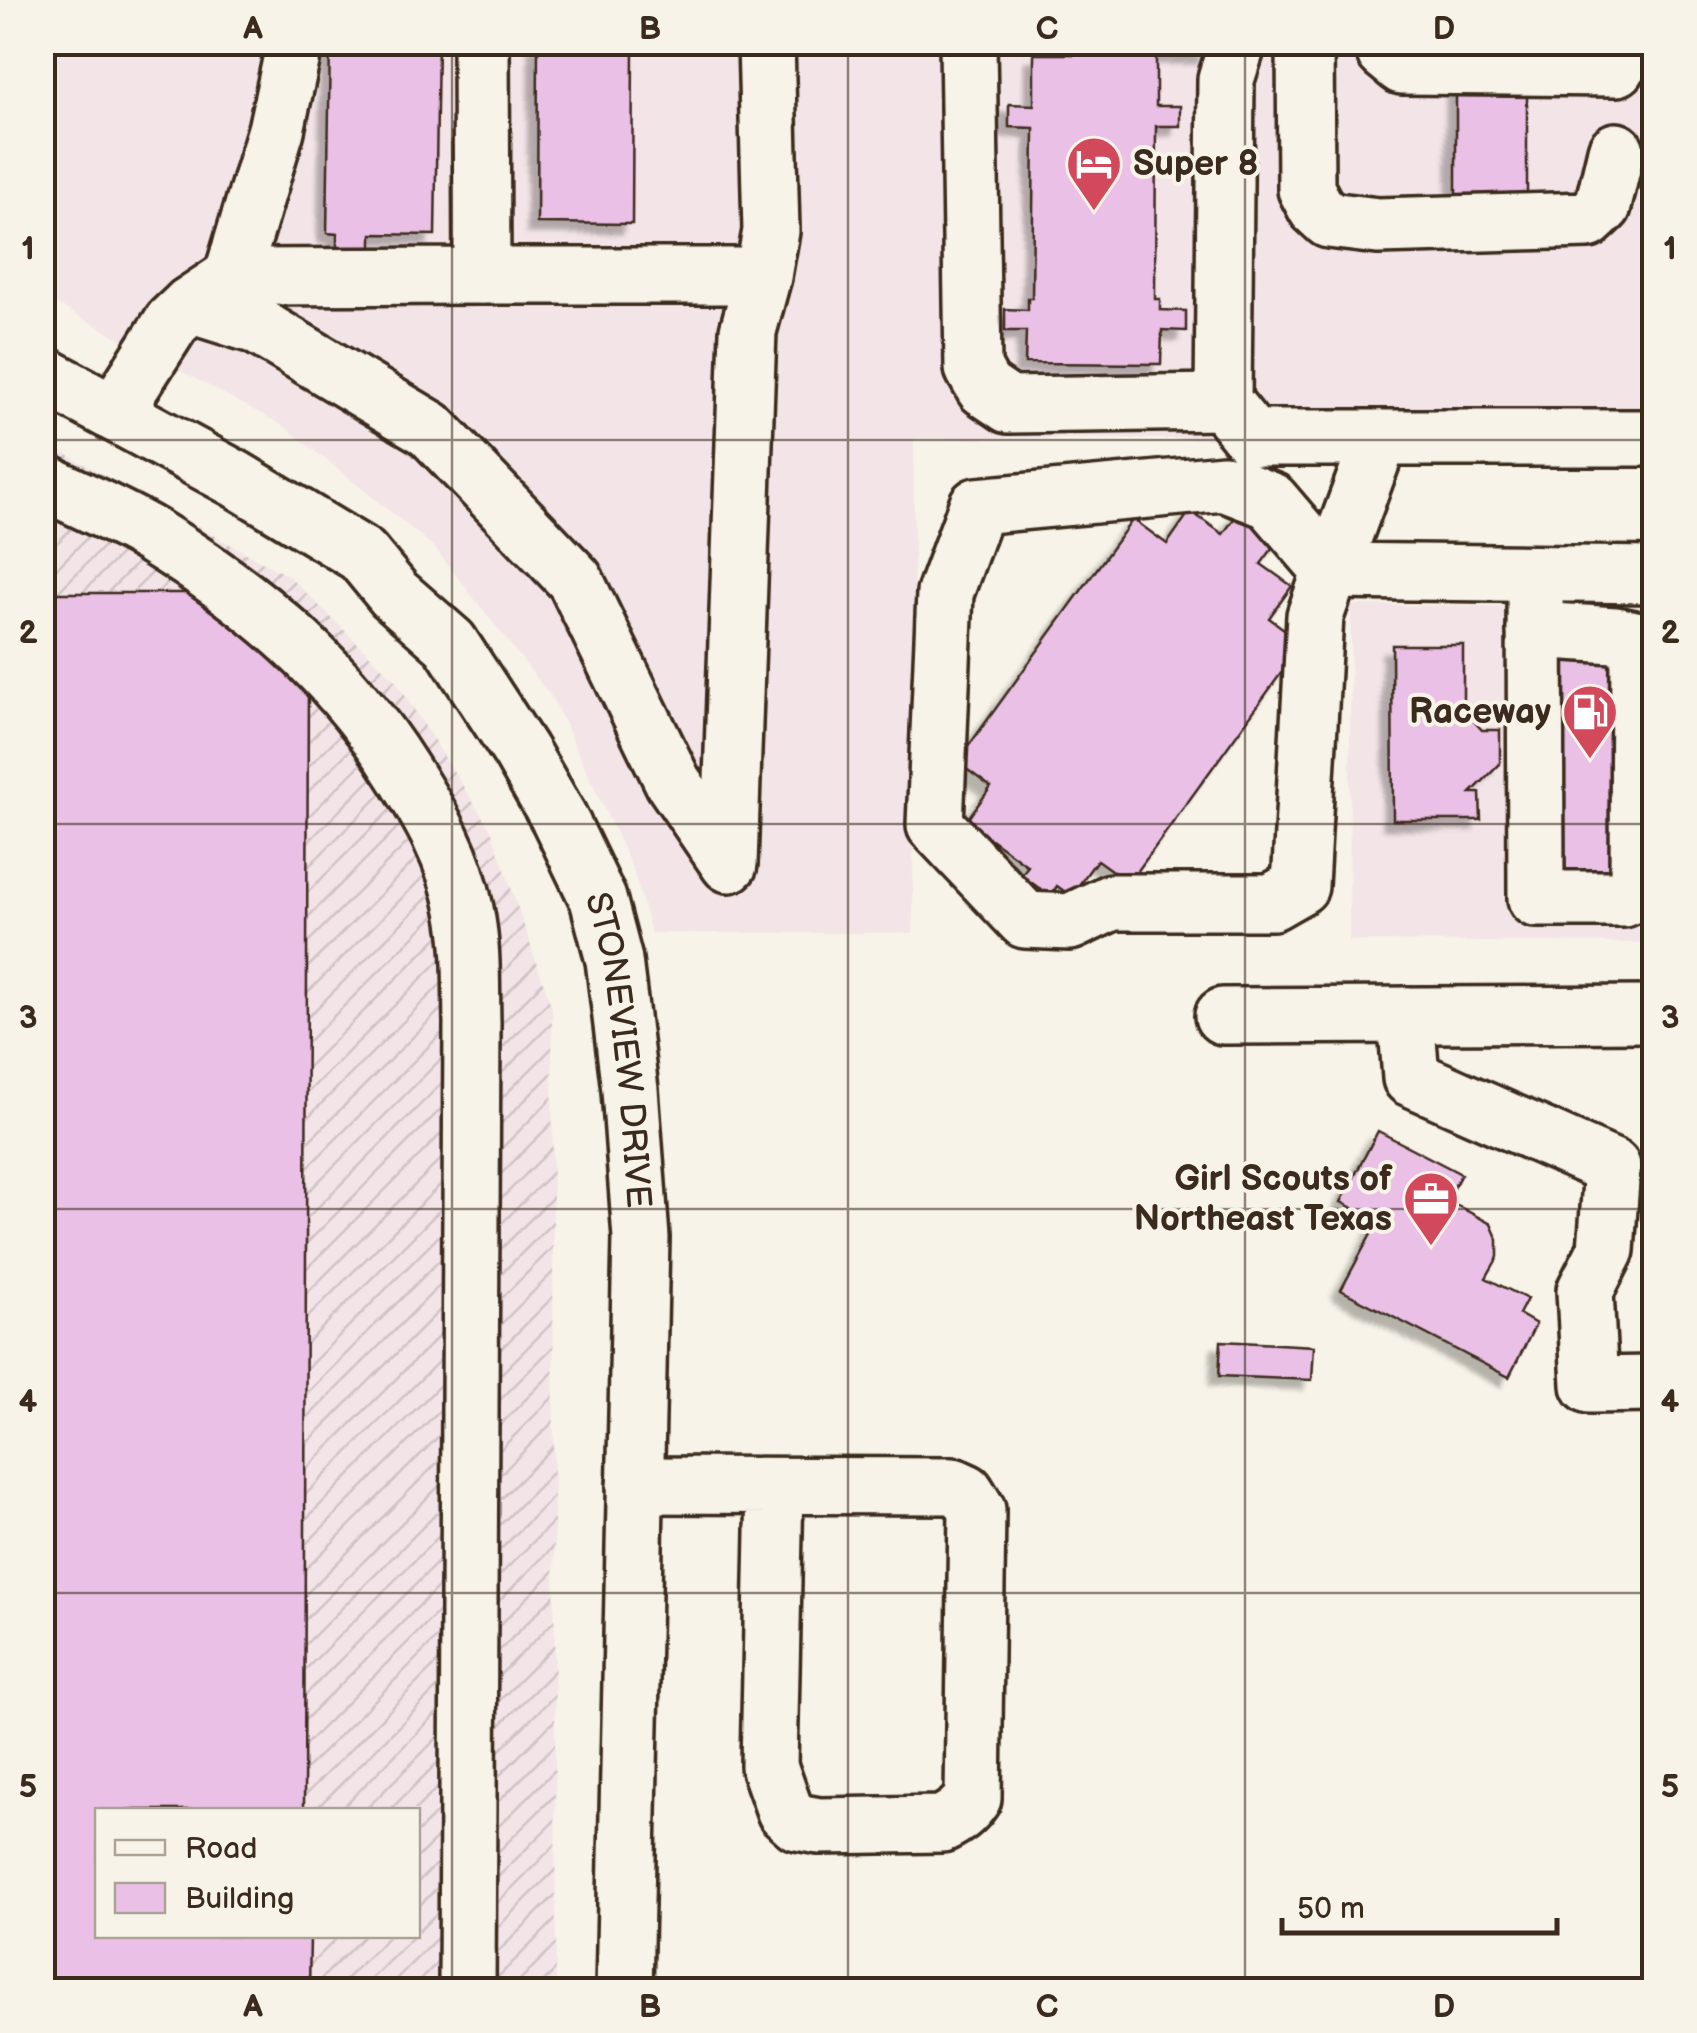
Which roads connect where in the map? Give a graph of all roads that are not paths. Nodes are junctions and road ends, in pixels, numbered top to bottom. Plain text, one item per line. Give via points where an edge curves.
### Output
1 (295, 42) edge
2 (481, 42) edge
3 (766, 42) edge
4 (968, 42) edge
5 (1238, 42) edge
6 (1306, 42) edge
7 (1384, 42) edge
8 (1617, 55) edge
9 (1636, 150) edge
10 (482, 276) junction
11 (763, 276) junction
12 (211, 292) junction
13 (42, 374) edge
14 (1223, 402) junction
15 (114, 413) junction
16 (1380, 438) junction
17 (1654, 438) edge
18 (42, 481) edge
19 (1330, 571) junction
20 (1536, 574) junction
21 (1654, 575) edge
22 (1536, 630) junction
23 (1646, 641) edge
24 (1646, 887) edge
25 (1406, 1014) junction
26 (1654, 1014) edge
27 (1223, 1016) dead end
28 (1654, 1384) edge
29 (635, 1484) junction
30 (774, 1486) junction
31 (467, 1990) edge
32 (624, 1990) edge

1 - 12 street via 276,130
2 - 10 street
3 - 11 street via 771,231
4 - 14 street via 973,368 984,388 1009,406
5 - 14 street via 1226,79
6 - 9 street via 1306,189 1329,220 1378,226 1588,220 1604,206
7 - 8 street via 1385,52 1402,66
8 - 9 street
10 - 11 street
10 - 12 street
11 - 12 street via 748,331 729,864 674,782 575,580 430,428
12 - 15 street via 172,322
13 - 15 street, STONEVIEW DRIVE
14 - 16 street via 1252,438
15 - 29 street, STONEVIEW DRIVE via 362,556 450,642 559,818 598,899 614,960 630,1090 642,1238
16 - 17 street
16 - 19 street
18 - 31 street via 148,534 299,644 372,723 432,817 458,881 470,940 472,1023
19 - 19 street via 1315,616 1300,886 1272,902 1112,902 1070,922 1025,920 935,825 945,593 977,506 1224,483 1271,500
19 - 20 street
20 - 21 street
20 - 22 street
22 - 23 street
22 - 24 street via 1536,899 1623,899
23 - 24 street
25 - 26 street
25 - 27 street
25 - 28 street via 1410,1078 1612,1167 1606,1250 1586,1291 1590,1385
29 - 30 street
29 - 32 street, STONEVIEW DRIVE
30 - 30 street via 953,1486 977,1510 973,1798 954,1818 942,1824 820,1826 797,1822 785,1811 770,1766

